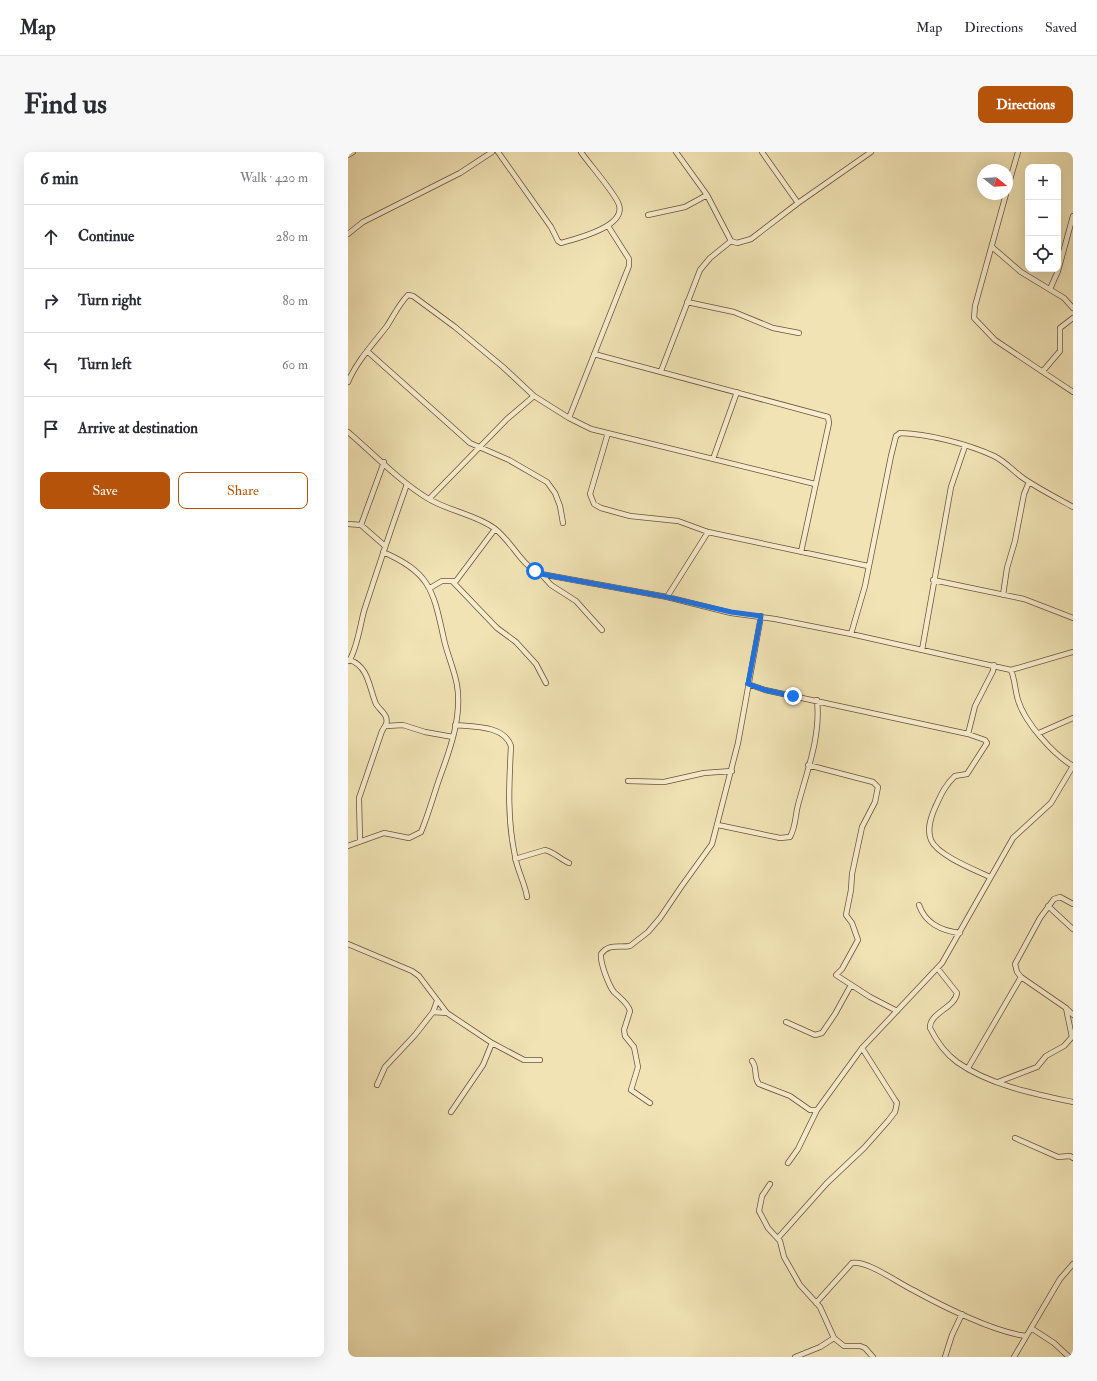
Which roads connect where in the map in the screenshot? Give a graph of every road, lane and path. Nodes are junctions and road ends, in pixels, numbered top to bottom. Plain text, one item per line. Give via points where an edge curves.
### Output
1 (353, 152) edge
2 (492, 152) edge
3 (498, 152) edge
4 (581, 152) edge
5 (676, 152) edge
6 (762, 152) edge
7 (871, 152) edge
8 (1018, 152) edge
9 (348, 155) edge
10 (1013, 169) edge
11 (707, 195) junction
12 (1004, 200) edge
13 (798, 202) junction
14 (648, 215) dead end
15 (1073, 216) edge
16 (608, 226) junction
17 (348, 234) edge
18 (731, 241) junction
19 (992, 247) junction
20 (1050, 289) junction
21 (687, 302) junction
22 (1073, 308) edge
23 (1073, 318) edge
24 (799, 333) dead end
25 (367, 351) junction
26 (594, 354) junction
27 (661, 371) junction
28 (1043, 371) junction
29 (348, 382) edge
30 (737, 392) junction
31 (1073, 392) edge
32 (534, 396) junction
33 (569, 418) junction
34 (348, 432) edge
35 (608, 434) junction
36 (481, 446) junction
37 (965, 446) junction
38 (713, 459) junction
39 (384, 462) junction
40 (1029, 482) junction
41 (407, 484) junction
42 (815, 484) junction
43 (429, 499) junction
44 (1073, 507) edge
45 (563, 523) dead end
46 (348, 524) edge
47 (361, 525) junction
48 (495, 529) junction
49 (708, 532) junction
50 (385, 546) junction
51 (383, 552) junction
52 (801, 552) junction
53 (868, 566) junction
54 (541, 574) junction
55 (933, 580) junction
56 (453, 582) junction
57 (430, 588) junction
58 (1002, 595) junction
59 (667, 597) junction
60 (761, 616) junction
61 (1073, 618) edge
62 (602, 630) dead end
63 (851, 634) junction
64 (922, 650) junction
65 (1073, 652) edge
66 (349, 661) edge
67 (994, 665) junction
68 (1011, 670) junction
69 (546, 683) dead end
70 (748, 684) junction
71 (817, 700) junction
72 (1073, 718) edge
73 (456, 725) junction
74 (386, 726) junction
75 (1039, 733) junction
76 (968, 734) junction
77 (453, 737) junction
78 (808, 765) junction
79 (1073, 766) edge
80 (732, 771) junction
81 (628, 781) dead end
82 (718, 825) junction
83 (360, 841) junction
84 (348, 846) edge
85 (515, 858) junction
86 (569, 862) dead end
87 (990, 877) junction
88 (527, 898) dead end
89 (1073, 904) edge
90 (919, 905) dead end
91 (1048, 906) junction
92 (1073, 929) edge
93 (960, 933) junction
94 (348, 944) edge
95 (938, 969) junction
96 (1021, 977) junction
97 (851, 985) junction
98 (437, 1001) junction
99 (1066, 1008) junction
100 (897, 1011) junction
101 (433, 1012) junction
102 (447, 1013) junction
103 (1073, 1015) edge
104 (786, 1022) dead end
105 (492, 1042) junction
106 (862, 1048) junction
107 (540, 1060) dead end
108 (752, 1061) dead end
109 (968, 1068) junction
110 (998, 1082) junction
111 (376, 1085) dead end
112 (1073, 1102) edge
113 (650, 1103) dead end
114 (817, 1110) junction
115 (451, 1112) dead end
116 (1015, 1138) dead end
117 (1073, 1158) edge
118 (788, 1163) dead end
119 (770, 1184) dead end
120 (778, 1238) junction
121 (1073, 1264) edge
122 (816, 1303) junction
123 (962, 1314) junction
124 (1030, 1328) junction
125 (1026, 1336) junction
126 (834, 1338) junction
127 (795, 1357) edge
128 (873, 1357) edge
129 (945, 1357) edge
130 (1014, 1357) edge
131 (1069, 1357) edge

1 - 9 street
2 - 17 street via 460,173 363,222
3 - 16 street via 559,242
4 - 16 street via 619,205 617,217
5 - 11 street
6 - 13 street
7 - 13 street
8 - 10 street
11 - 14 street via 685,207
11 - 18 street
12 - 19 street
13 - 18 street via 751,239 737,243
15 - 20 street via 1058,271
16 - 26 street via 629,259 629,266
18 - 21 street via 700,270
19 - 20 street via 1021,272
19 - 28 street via 975,306 976,323 995,340
20 - 22 street
21 - 24 street via 734,312 773,328
21 - 27 street
23 - 28 street via 1060,328 1060,351
25 - 29 street
25 - 32 street via 402,301 408,295 413,296 455,327
25 - 36 street via 470,443
26 - 27 street
26 - 33 street
27 - 30 street
28 - 31 street
30 - 38 street
30 - 42 street via 828,417 830,423
32 - 33 street
32 - 36 street
33 - 35 street
34 - 39 street
35 - 38 street
35 - 49 street via 590,494 594,504 630,516 678,521
36 - 43 street
36 - 45 street via 546,482 560,506
37 - 40 street via 994,456
37 - 53 street via 935,437 900,433 896,436
37 - 55 street via 951,487
38 - 42 street
39 - 41 street
39 - 47 street
40 - 44 street
40 - 58 street via 1024,494
41 - 43 street
41 - 50 street
42 - 52 street
43 - 48 street
46 - 47 street
47 - 50 street
48 - 54 street via 530,569
48 - 56 street
49 - 52 street
49 - 59 street
50 - 51 street
51 - 57 street via 404,561 419,572
51 - 66 street
52 - 53 street
53 - 63 street
54 - 59 street
54 - 62 street via 558,591 576,601
55 - 58 street
55 - 64 street
56 - 57 street via 442,581
56 - 69 street via 497,628 516,642 536,664
57 - 73 street via 457,685
58 - 61 street via 1024,599
59 - 60 street via 718,610
60 - 63 street
60 - 70 street
63 - 64 street
64 - 67 street
65 - 68 street
66 - 74 street via 358,663 365,670 375,702 386,717
67 - 68 street
67 - 76 street via 975,706
68 - 75 street via 1018,701
70 - 71 street via 765,690
70 - 80 street
71 - 76 street
71 - 78 street via 817,732
72 - 75 street
73 - 77 street
73 - 85 street via 498,732 509,740 509,823
74 - 77 street via 403,724 425,732
74 - 83 street via 359,798
75 - 79 street via 1054,752
76 - 87 street via 987,743 967,774 955,776 941,792 930,822 929,835 933,844 951,859
77 - 83 street via 421,832 409,838 384,833
78 - 82 street via 796,823 790,837 780,838
78 - 97 street via 873,782 878,787 875,802 862,827 847,905 846,915 858,940 836,976
79 - 87 street via 1051,803 1014,838
80 - 81 street via 704,773 664,782
80 - 82 street
82 - 113 street via 712,844 654,926 630,946 616,945 601,954 611,988 628,1005 630,1011 624,1030 625,1036 634,1047 638,1067 631,1090
83 - 84 street
85 - 86 street via 545,850
85 - 88 street
87 - 93 street
89 - 91 street via 1057,897
90 - 93 street via 922,913 941,929
91 - 92 street
91 - 96 street via 1015,964
93 - 95 street
94 - 98 street via 412,971 419,976
95 - 100 street
95 - 109 street via 957,993 952,1002 932,1020 930,1028 950,1056
96 - 99 street
96 - 109 street
97 - 100 street
97 - 104 street via 822,1033 814,1035
98 - 101 street
98 - 102 street
99 - 103 street
99 - 110 street via 1072,1037 1068,1042 1046,1056 1037,1067
100 - 106 street
101 - 102 street
101 - 111 street via 406,1047 385,1067
102 - 105 street
105 - 107 street via 524,1060
105 - 115 street via 482,1065
106 - 114 street
106 - 120 street via 895,1100 895,1112
108 - 114 street via 756,1081 763,1087 790,1096 810,1110
109 - 110 street
110 - 112 street
114 - 118 street via 798,1149
116 - 117 street via 1058,1157
119 - 120 street via 762,1196 759,1211 768,1228
120 - 122 street via 784,1257 800,1285
121 - 124 street via 1060,1279
122 - 123 street via 852,1263 856,1262
122 - 126 street
123 - 125 street via 1004,1331
123 - 129 street
124 - 125 street
124 - 131 street via 1054,1343
125 - 130 street
126 - 127 street via 820,1348
126 - 128 street via 844,1346 865,1348

